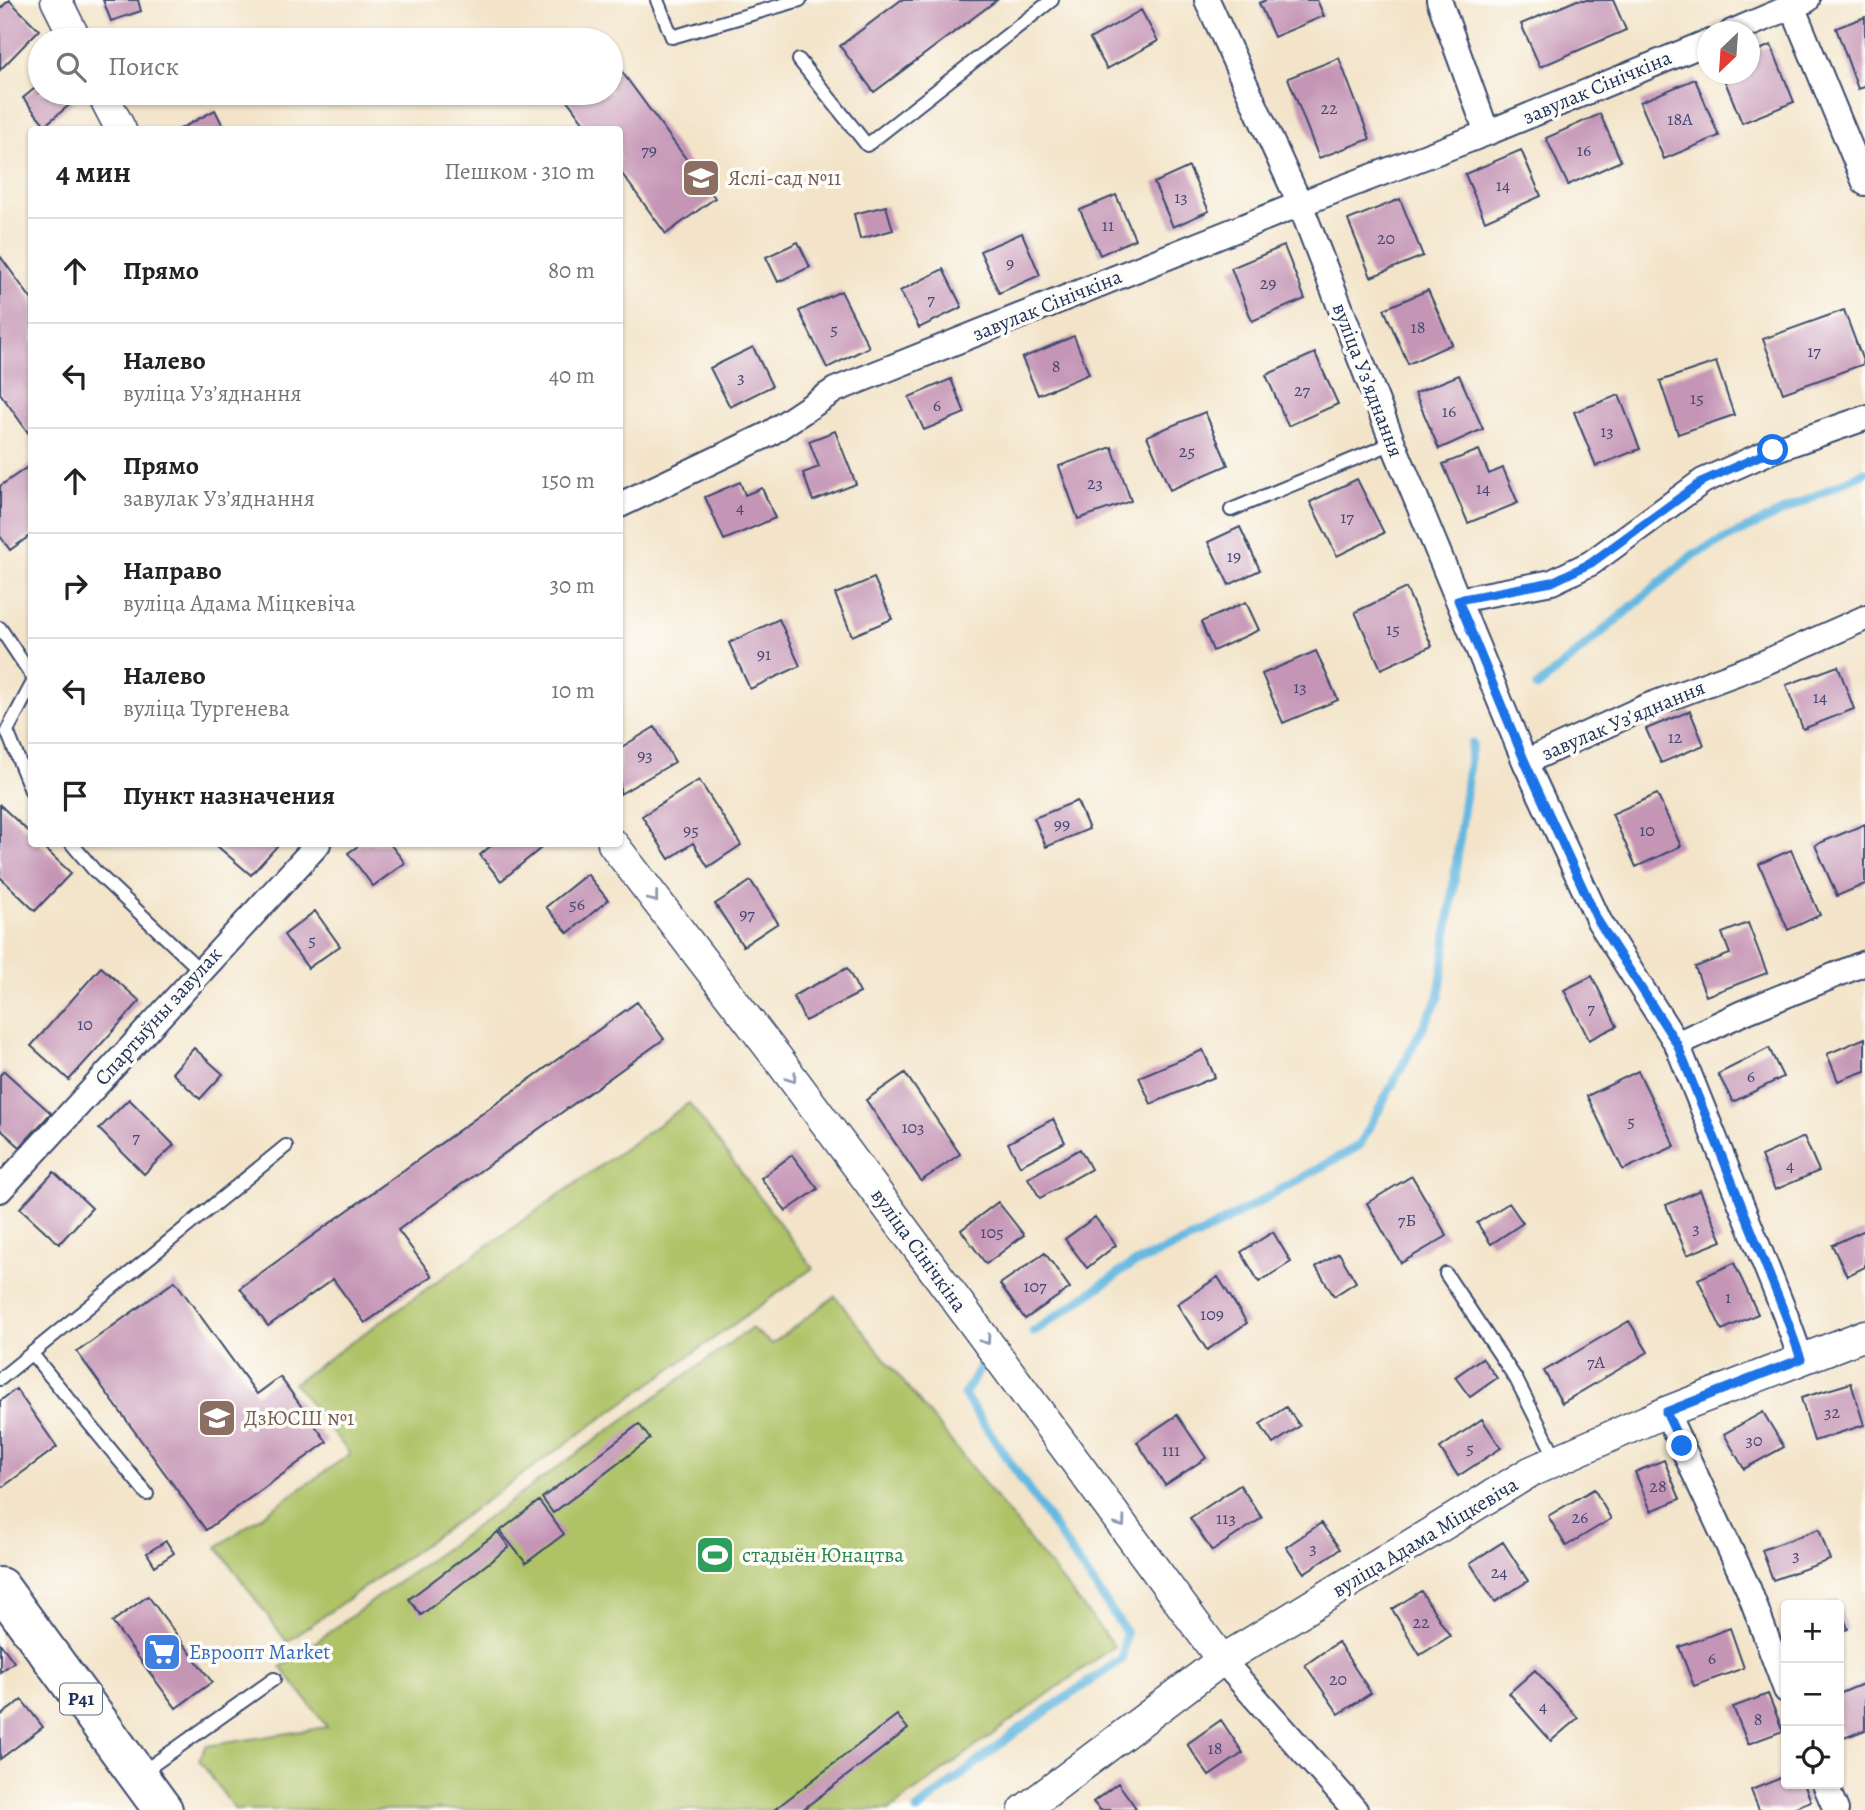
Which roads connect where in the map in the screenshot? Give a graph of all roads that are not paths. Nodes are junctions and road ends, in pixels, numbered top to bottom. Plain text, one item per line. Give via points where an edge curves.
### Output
1 (56, 0) edge
2 (657, 0) edge
3 (800, 0) edge
4 (1052, 0) edge
5 (1207, 0) edge
6 (1439, 0) edge
7 (1797, 2) edge
8 (1756, 21) edge
9 (70, 28) edge
10 (1697, 46) edge
11 (799, 60) dead end
12 (108, 105) edge
13 (119, 126) edge
14 (1487, 133) junction
15 (1865, 183) edge
16 (1300, 204) junction
17 (1865, 418) edge
18 (1393, 443) junction
19 (623, 504) edge
20 (1231, 510) dead end
21 (1458, 600) junction
22 (1865, 618) edge
23 (0, 628) edge
24 (28, 670) edge
25 (28, 692) edge
26 (1525, 762) junction
27 (28, 783) edge
28 (75, 847) edge
29 (315, 847) edge
30 (615, 847) edge
31 (1865, 963) edge
32 (200, 970) junction
33 (1677, 1044) junction
34 (286, 1146) dead end
35 (0, 1190) edge
36 (1446, 1274) dead end
37 (1865, 1335) edge
38 (32, 1353) junction
39 (1801, 1359) junction
40 (0, 1379) edge
41 (1666, 1412) junction
42 (1557, 1461) junction
43 (146, 1494) dead end
44 (0, 1587) edge
45 (1222, 1660) junction
46 (1781, 1677) edge
47 (274, 1679) dead end
48 (137, 1776) junction
49 (1827, 1789) edge
50 (163, 1810) edge
51 (1024, 1810) edge
52 (1354, 1810) edge
53 (1836, 1810) edge

1 - 9 street
2 - 3 lane via 672,37
4 - 11 lane via 867,145
5 - 16 street, вуліца Узʼяднання
6 - 14 street
7 - 8 street
7 - 15 street
10 - 14 street, завулак Сінічкіна
12 - 13 street
14 - 16 street, завулак Сінічкіна
16 - 18 street, вуліца Узʼяднання
16 - 19 street, завулак Сінічкіна via 835,390 769,434
17 - 21 street via 1773,450 1703,481 1591,563 1552,582
18 - 20 lane
18 - 21 street, вуліца Узʼяднання
21 - 26 street, вуліца Узʼяднання
22 - 26 street, завулак Узʼяднання via 1766,662 1648,706
23 - 24 lane
25 - 27 lane via 7,732
26 - 33 street, завулак Узʼяднання via 1598,921
28 - 32 lane
29 - 32 street, Спартыўны завулак
30 -> 45 street, вуліца Сінічкіна via 787,1071
31 - 33 street
32 - 35 street, Спартыўны завулак
33 - 39 street, завулак Узʼяднання
34 - 38 lane
36 - 42 lane via 1516,1379
37 - 39 street, вуліца Адама Міцкевіча
38 - 40 lane
38 - 43 lane
39 - 41 street, вуліца Адама Міцкевіча
41 - 42 street, вуліца Адама Міцкевіча
41 - 46 street via 1748,1588
42 - 45 street, вуліца Адама Міцкевіча via 1530,1472
44 - 48 main road, Р41
45 - 51 street, вуліца Адама Міцкевіча
45 - 52 street
47 - 48 lane
48 - 50 main road, Р41
49 - 53 street

